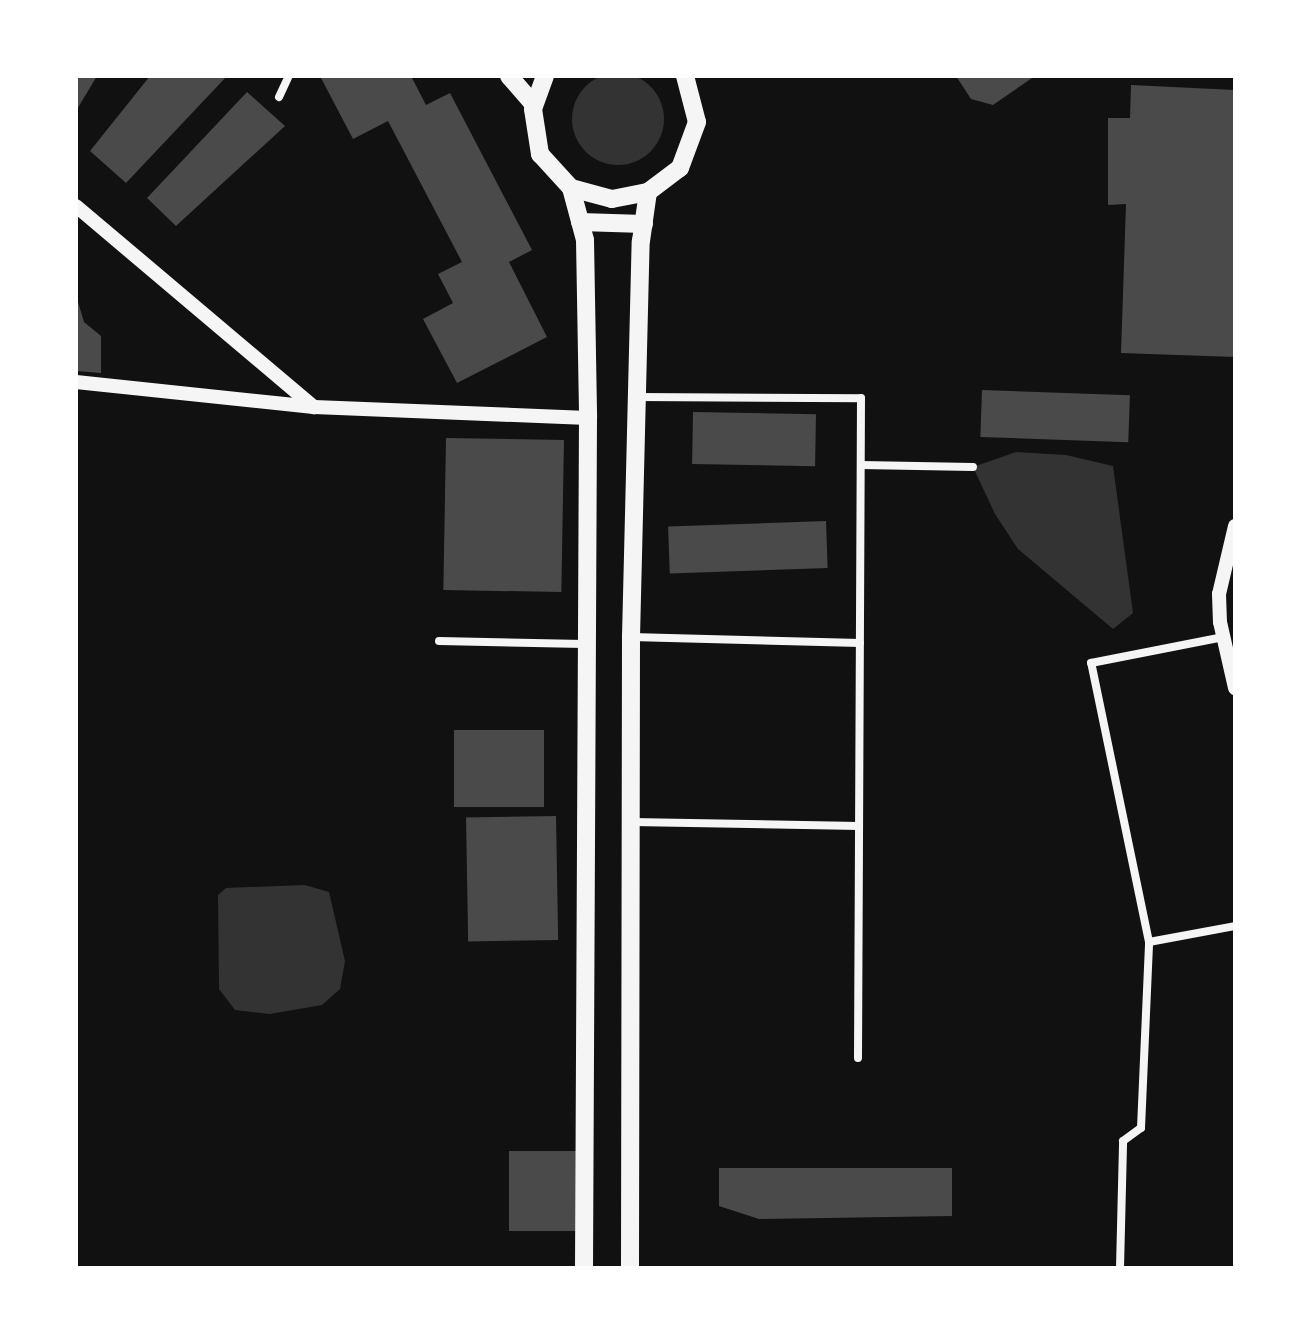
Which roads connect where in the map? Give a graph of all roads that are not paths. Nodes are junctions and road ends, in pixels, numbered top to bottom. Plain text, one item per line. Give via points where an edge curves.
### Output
1 (289, 76) edge
2 (509, 76) edge
3 (545, 76) edge
4 (685, 76) edge
5 (279, 97) dead end
6 (534, 105) junction
7 (571, 188) junction
8 (648, 192) junction
9 (76, 206) edge
10 (580, 222) junction
11 (644, 224) junction
12 (76, 382) edge
13 (637, 397) junction
14 (314, 407) junction
15 (588, 418) junction
16 (861, 465) junction
17 (973, 467) dead end
18 (1235, 526) edge
19 (631, 637) junction
20 (1223, 637) junction
21 (439, 641) dead end
22 (860, 643) junction
23 (584, 644) junction
24 (1235, 688) edge
25 (630, 822) junction
26 (859, 826) junction
27 (1235, 926) edge
28 (1149, 942) junction
29 (858, 1058) dead end
30 (584, 1268) edge
31 (630, 1268) edge
32 (1120, 1268) edge

1 - 5 street
2 - 6 main road
3 - 6 main road
4 - 8 main road via 696,110 692,147 680,168
6 - 7 main road via 540,154
7 - 8 main road via 612,199
7 - 10 main road
8 - 11 main road
9 - 14 street
10 - 11 main road
10 - 15 main road
11 - 13 main road
12 - 14 street
13 - 16 street via 861,398
13 - 19 main road
14 - 15 street
15 - 23 main road
16 - 17 street
16 - 22 street
18 - 20 street via 1219,594
19 - 22 street
19 - 25 main road
20 - 24 street
20 - 28 street via 1091,663
21 - 23 street
22 - 26 street
23 - 30 main road
25 - 26 street
25 - 31 main road
26 - 29 street
27 - 28 street
28 - 32 street via 1141,1128 1123,1141

